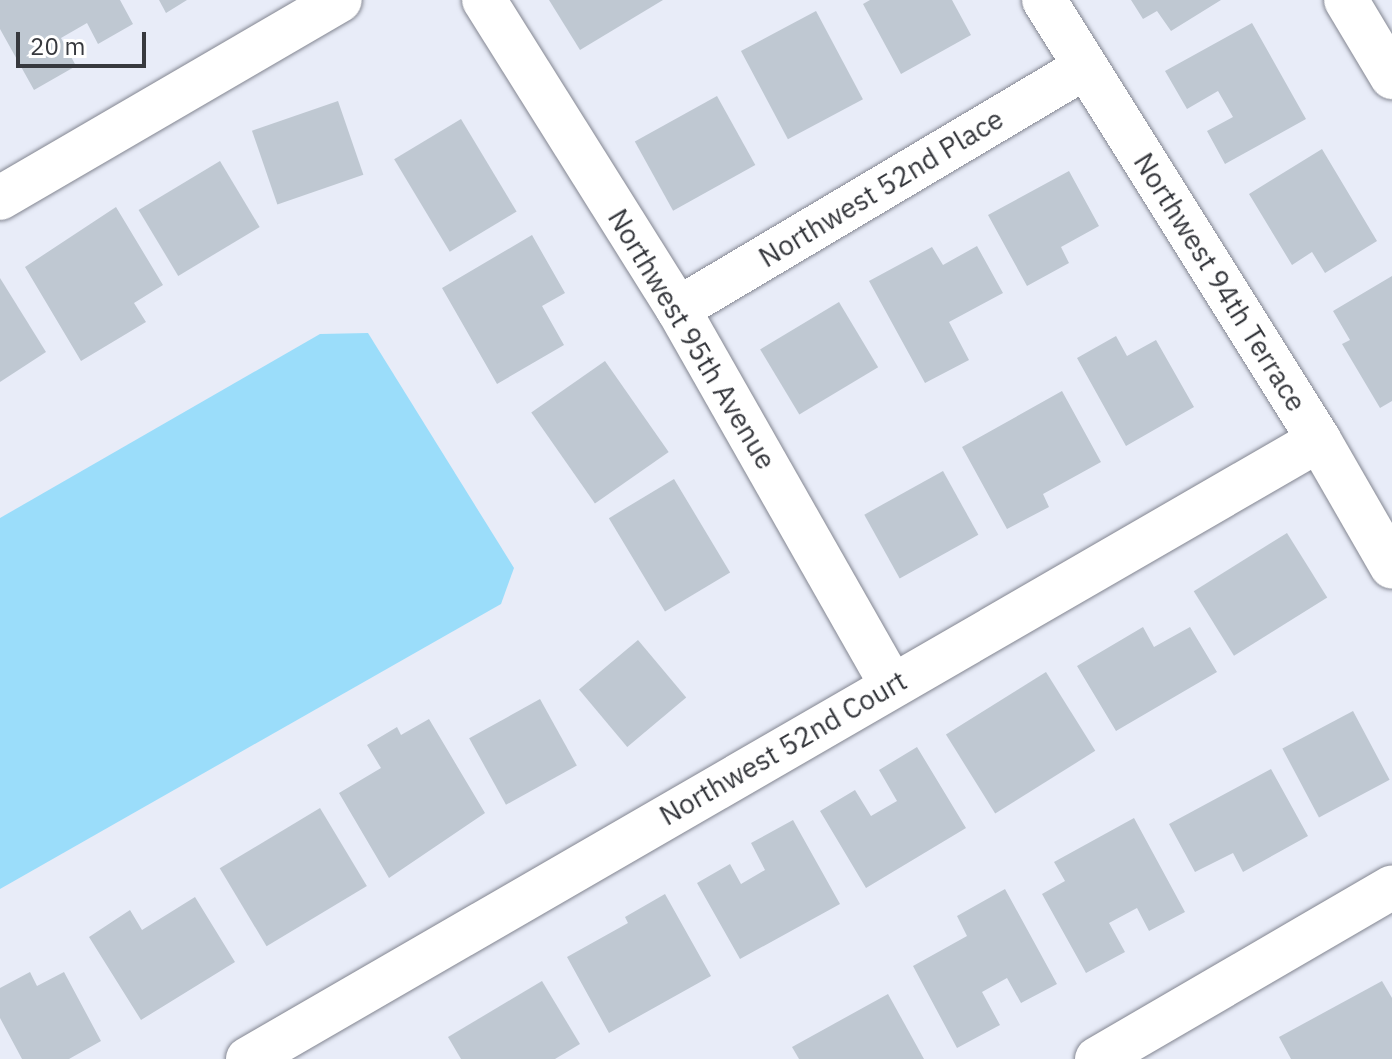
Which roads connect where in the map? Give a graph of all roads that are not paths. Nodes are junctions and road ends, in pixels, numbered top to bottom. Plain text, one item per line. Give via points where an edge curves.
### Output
1 (340, 0) edge
2 (484, 0) edge
3 (1044, 0) edge
4 (1346, 0) edge
5 (1084, 68) junction
6 (1392, 77) edge
7 (0, 198) edge
8 (678, 309) junction
9 (1319, 440) junction
10 (1392, 567) edge
11 (891, 684) junction
12 (1392, 887) edge
13 (248, 1059) edge
14 (1097, 1059) edge

1 - 7 street
2 - 8 street, Northwest 95th Avenue
3 - 5 street, Northwest 94th Terrace
4 - 6 street
5 - 8 street, Northwest 52nd Place
5 - 9 street, Northwest 94th Terrace
8 - 11 street, Northwest 95th Avenue
9 - 10 street, Northwest 94th Terrace
9 - 11 street, Northwest 52nd Court
11 - 13 street, Northwest 52nd Court
12 - 14 street

